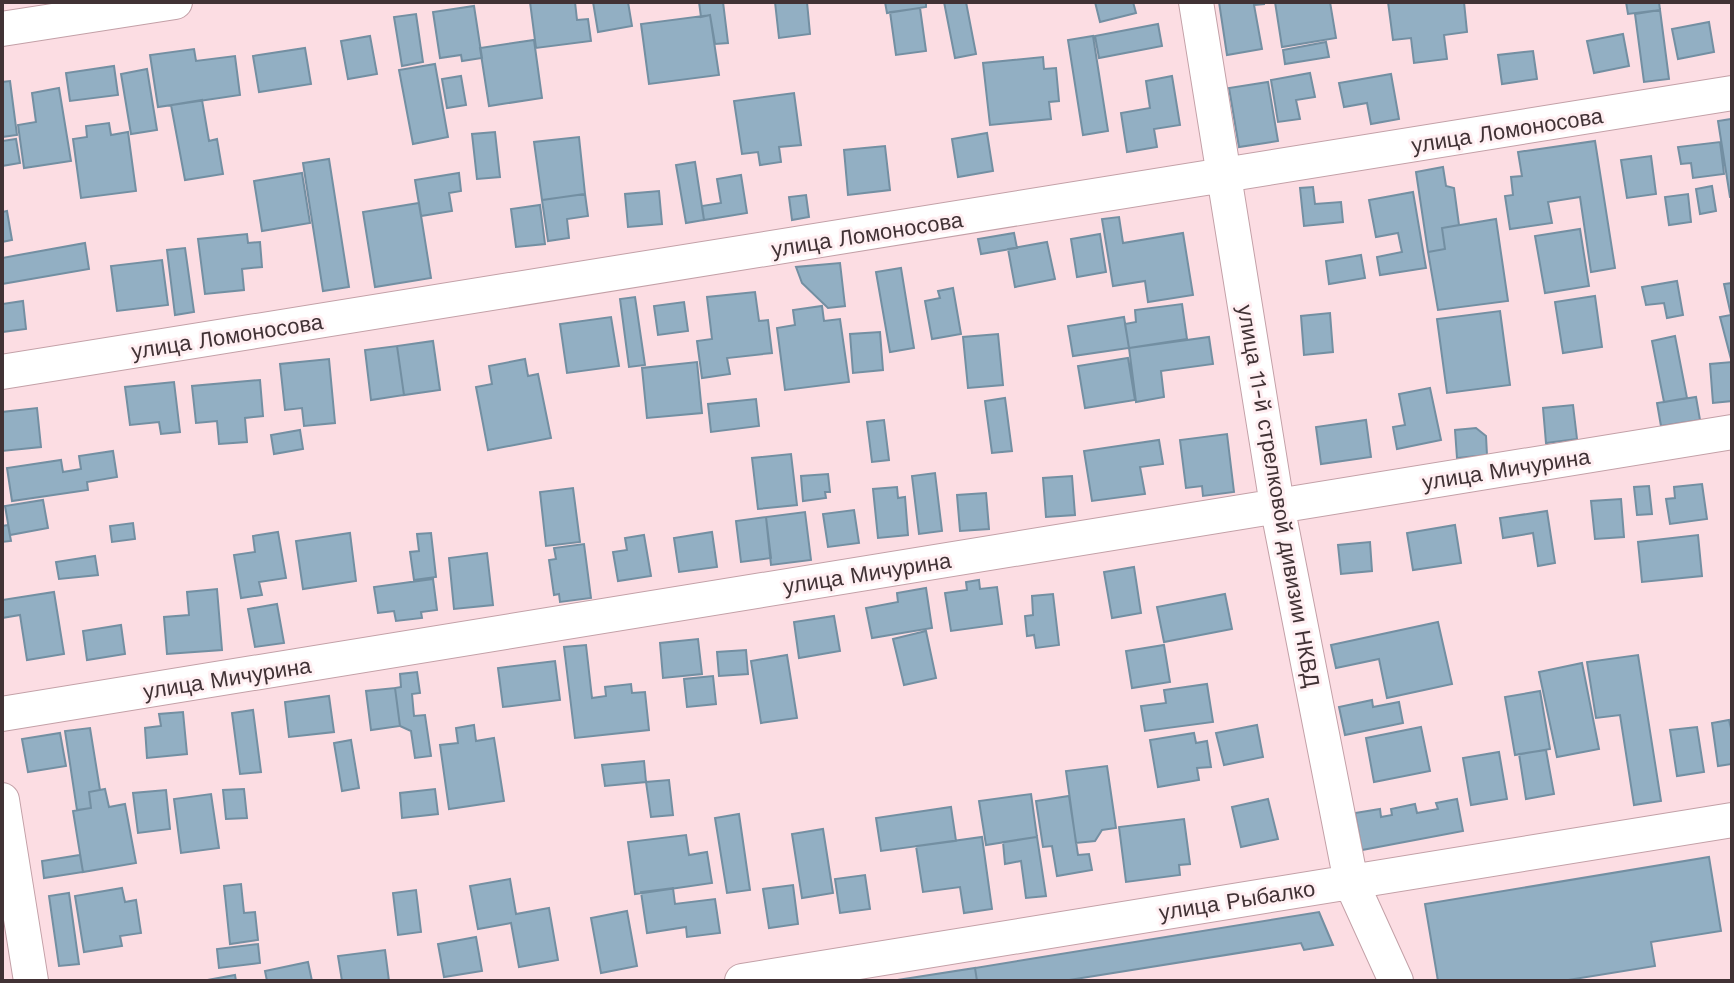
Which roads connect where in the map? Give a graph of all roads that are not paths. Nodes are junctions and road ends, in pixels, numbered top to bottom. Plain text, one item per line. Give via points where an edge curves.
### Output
1 (175, 2) edge
2 (1196, 2) edge
3 (2, 29) edge
4 (1732, 93) edge
5 (1225, 177) junction
6 (2, 372) edge
7 (1732, 432) edge
8 (1277, 505) junction
9 (2, 714) edge
10 (2, 800) edge
11 (1732, 820) edge
12 (1351, 882) junction
13 (31, 981) edge
14 (742, 981) edge
15 (1396, 981) edge

1 - 3 street
2 - 5 street, улица 11-й стрелковой дивизии НКВД
4 - 5 street, улица Ломоносова
5 - 6 street, улица Ломоносова
5 - 8 street, улица 11-й стрелковой дивизии НКВД
7 - 8 street, улица Мичурина
8 - 9 street, улица Мичурина
8 - 12 street, улица 11-й стрелковой дивизии НКВД
10 - 13 street
11 - 12 street, улица Рыбалко
12 - 14 street, улица Рыбалко
12 - 15 street, улица 11-й стрелковой дивизии НКВД

